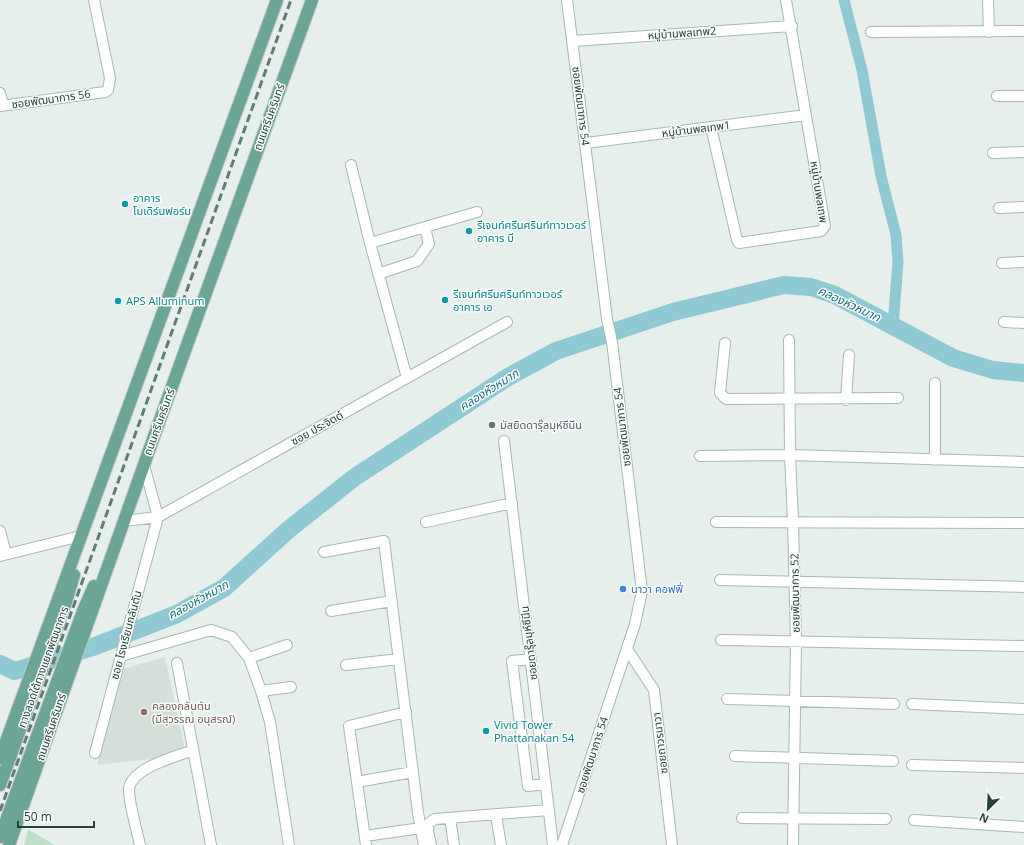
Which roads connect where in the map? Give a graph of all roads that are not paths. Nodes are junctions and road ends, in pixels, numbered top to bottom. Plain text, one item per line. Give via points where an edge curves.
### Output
1 (94, 0) edge
2 (277, 0) edge
3 (312, 0) edge
4 (567, 0) edge
5 (786, 0) edge
6 (988, 0) edge
7 (792, 26) junction
8 (1024, 31) edge
9 (871, 32) dead end
10 (989, 32) junction
11 (573, 41) junction
12 (0, 93) edge
13 (997, 96) dead end
14 (1024, 96) edge
15 (1, 105) edge
16 (806, 115) junction
17 (712, 127) junction
18 (586, 143) junction
19 (1024, 152) edge
20 (993, 153) dead end
21 (351, 165) dead end
22 (1024, 207) edge
23 (999, 208) dead end
24 (477, 212) dead end
25 (425, 228) junction
26 (370, 243) junction
27 (1024, 262) edge
28 (1002, 263) dead end
29 (378, 274) junction
30 (506, 322) dead end
31 (1004, 322) dead end
32 (1024, 323) edge
33 (789, 340) dead end
34 (725, 343) dead end
35 (849, 355) dead end
36 (407, 378) junction
37 (935, 383) dead end
38 (898, 398) dead end
39 (790, 399) junction
40 (846, 400) junction
41 (504, 441) dead end
42 (700, 456) dead end
43 (790, 456) junction
44 (935, 460) junction
45 (1024, 462) edge
46 (144, 465) junction
47 (512, 503) junction
48 (158, 518) junction
49 (124, 520) junction
50 (793, 521) junction
51 (426, 522) dead end
52 (716, 522) dead end
53 (1024, 523) edge
54 (0, 531) edge
55 (79, 542) junction
56 (324, 552) dead end
57 (3, 555) edge
58 (720, 580) dead end
59 (795, 582) junction
60 (1024, 587) edge
61 (392, 601) junction
62 (331, 610) dead end
63 (721, 640) dead end
64 (796, 642) junction
65 (287, 645) dead end
66 (1024, 646) edge
67 (627, 648) junction
68 (121, 656) junction
69 (249, 658) junction
70 (531, 659) junction
71 (399, 660) junction
72 (177, 663) dead end
73 (346, 665) dead end
74 (291, 687) dead end
75 (261, 691) junction
76 (58, 692) junction
77 (727, 699) dead end
78 (26, 700) junction
79 (796, 701) junction
80 (894, 704) dead end
81 (912, 704) dead end
82 (1024, 709) edge
83 (406, 712) junction
84 (193, 750) junction
85 (95, 753) dead end
86 (735, 756) dead end
87 (0, 758) edge
88 (795, 758) junction
89 (892, 761) dead end
90 (912, 765) dead end
91 (1024, 768) edge
92 (413, 772) junction
93 (357, 782) junction
94 (546, 784) junction
95 (0, 785) edge
96 (549, 810) junction
97 (496, 816) junction
98 (450, 818) junction
99 (742, 818) dead end
100 (794, 818) junction
101 (886, 819) dead end
102 (914, 820) dead end
103 (1024, 827) edge
104 (421, 828) junction
105 (0, 837) edge
106 (366, 841) edge
107 (9, 845) edge
108 (140, 845) edge
109 (211, 845) edge
110 (289, 845) edge
111 (424, 845) edge
112 (431, 845) edge
113 (454, 845) edge
114 (501, 845) edge
115 (553, 845) edge
116 (562, 845) edge
117 (672, 845) edge
118 (793, 845) edge

1 - 15 street, ซอยพัฒนาการ 56 via 110,78 109,88 102,92
2 - 55 main road
3 - 46 main road, ถนนศรีนครินทร์
4 - 11 street, ซอยพัฒนาการ 54
5 - 7 street, หมู่บ้านพลเทพ
6 - 10 street
7 - 11 street, หมู่บ้านพลเทพ2
7 - 16 street, หมู่บ้านพลเทพ
8 - 10 street
9 - 10 street
11 - 18 street, ซอยพัฒนาการ 54
12 - 15 street
13 - 14 street
16 - 17 street, หมู่บ้านพลเทพ1
16 - 17 street, หมู่บ้านพลเทพ via 824,229 742,244 737,240
17 - 18 street, หมู่บ้านพลเทพ1
18 - 67 street, ซอยพัฒนาการ 54 via 642,591
19 - 20 street
21 - 26 street
22 - 23 street
24 - 25 street
25 - 26 street
25 - 29 street via 429,244 417,261
26 - 29 street
27 - 28 street
29 - 36 street
30 - 36 street, ซอย ประจิตต์
31 - 32 street
33 - 39 street, ซอยพัฒนาการ 52
34 - 39 street via 720,393 722,397
35 - 40 street
36 - 48 street, ซอย ประจิตต์
37 - 44 street
38 - 40 street
39 - 40 street
39 - 43 street, ซอยพัฒนาการ 52
41 - 47 street, ซอยดารุ๊ลมุห์ซีนีน
42 - 43 street
43 - 44 street
43 - 50 street, ซอยพัฒนาการ 52
44 - 45 street
46 - 48 street
46 - 49 main road, ถนนศรีนครินทร์
47 - 51 street
47 - 70 street, ซอยดารุ๊ลมุห์ซีนีน
48 - 49 street, ซอย ประจิตต์
48 - 68 street, ซอย โรงเรียนกลันตัน
49 - 76 main road, ถนนศรีนครินทร์
50 - 52 street
50 - 53 street
50 - 59 street, ซอยพัฒนาการ 52
54 - 57 street
55 - 57 street
55 - 78 main road
56 - 61 street via 384,541
58 - 59 street
59 - 60 street
59 - 64 street, ซอยพัฒนาการ 52
61 - 62 street
61 - 71 street
63 - 64 street
64 - 66 street
64 - 79 street, ซอยพัฒนาการ 52
65 - 69 street
67 - 116 street, ซอยพัฒนาการ 54
67 - 117 street, ซอยถาวรนาวา via 654,690
68 - 69 street via 211,630 232,637
68 - 85 street, ซอย โรงเรียนกลันตัน
69 - 75 street
70 - 94 street, ซอยดารุ๊ลมุห์ซีนีน
70 - 94 street via 512,661 528,786
71 - 73 street
71 - 83 street
72 - 84 street
74 - 75 street
75 - 110 street via 270,722
76 - 105 main road, ทางลอดใต้ทางแยกพัฒนาการ
76 - 107 main road, ถนนศรีนครินทร์
77 - 79 street
78 - 87 main road
78 - 95 main road, ทางลอดใต้ทางแยกพัฒนาการ
79 - 80 street
79 - 88 street, ซอยพัฒนาการ 52
81 - 82 street
83 - 92 street
83 - 93 street via 349,726
84 - 108 street via 142,770 131,782 129,792
84 - 109 street
86 - 88 street
88 - 89 street
88 - 100 street, ซอยพัฒนาการ 52
90 - 91 street
92 - 93 street
92 - 104 street
93 - 106 street
94 - 96 street, ซอยดารุ๊ลมุห์ซีนีน
96 - 97 street
96 - 115 street, ซอยดารุ๊ลมุห์ซีนีน
97 - 98 street
97 - 114 street
98 - 112 street via 436,819 429,823
98 - 113 street
99 - 100 street
100 - 101 street
100 - 118 street, ซอยพัฒนาการ 52
102 - 103 street
104 - 106 street
104 - 111 street

